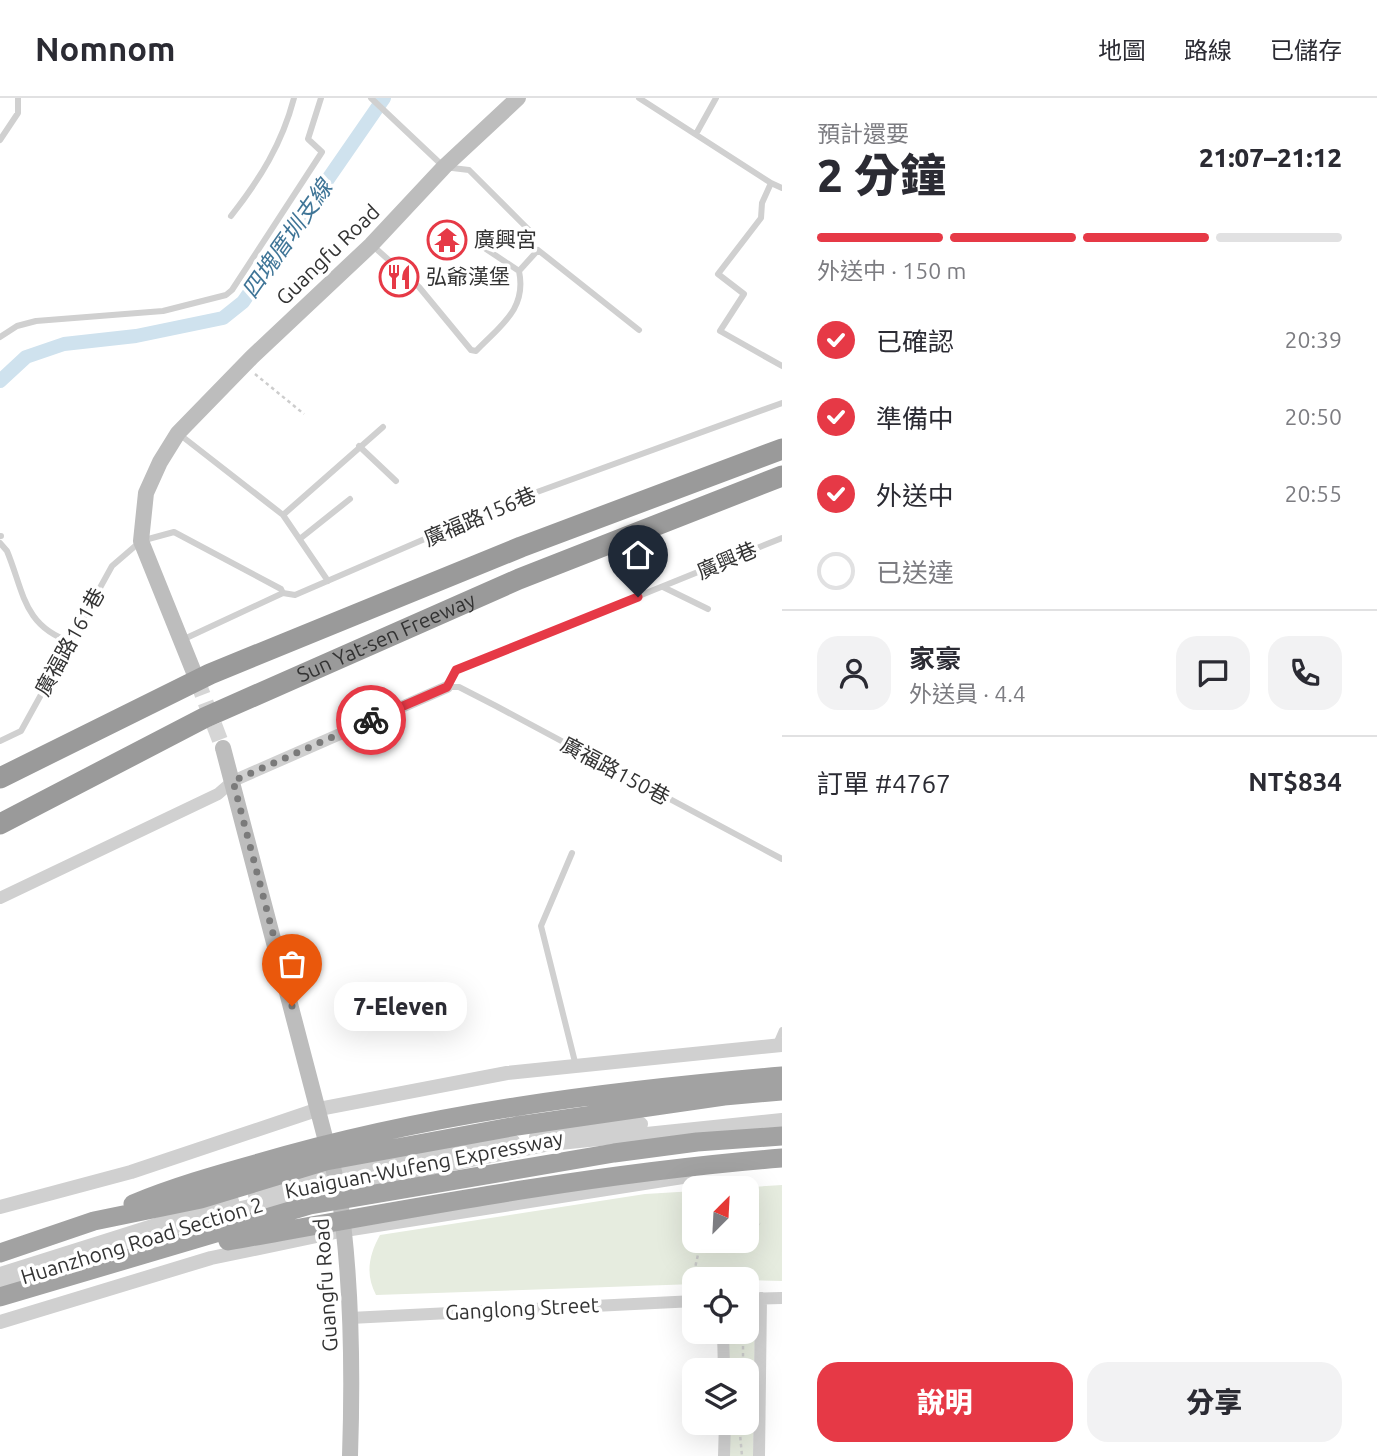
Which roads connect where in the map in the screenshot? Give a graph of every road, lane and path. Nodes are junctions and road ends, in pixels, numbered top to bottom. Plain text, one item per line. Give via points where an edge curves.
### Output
1 (18, 98) edge
2 (294, 98) edge
3 (321, 98) edge
4 (371, 98) edge
5 (517, 98) edge
6 (639, 98) edge
7 (716, 98) edge
8 (696, 134) junction
9 (0, 140) edge
10 (444, 167) junction
11 (771, 183) junction
12 (782, 188) edge
13 (231, 216) dead end
14 (534, 235) dead end
15 (371, 245) junction
16 (486, 249) dead end
17 (519, 271) junction
18 (639, 330) dead end
19 (0, 337) edge
20 (244, 365) junction
21 (782, 366) edge
22 (782, 403) edge
23 (304, 414) dead end
24 (383, 427) dead end
25 (178, 433) junction
26 (359, 446) junction
27 (782, 449) edge
28 (782, 476) edge
29 (396, 481) dead end
30 (350, 499) dead end
31 (283, 515) junction
32 (0, 538) edge
33 (301, 538) junction
34 (782, 538) edge
35 (141, 541) junction
36 (328, 580) junction
37 (663, 587) junction
38 (283, 593) junction
39 (708, 609) dead end
40 (182, 640) junction
41 (71, 642) junction
42 (197, 680) tunnel mouth
43 (447, 687) junction
44 (0, 741) edge
45 (223, 748) tunnel mouth
46 (0, 778) edge
47 (233, 781) junction
48 (0, 824) edge
49 (572, 853) dead end
50 (782, 859) edge
51 (0, 898) edge
52 (782, 1030) edge
53 (779, 1046) edge
54 (576, 1066) junction
55 (782, 1076) edge
56 (782, 1091) edge
57 (319, 1110) junction
58 (782, 1112) edge
59 (782, 1119) edge
60 (782, 1136) edge
61 (782, 1158) edge
62 (782, 1167) edge
63 (337, 1181) junction
64 (0, 1207) edge
65 (94, 1222) junction
66 (345, 1230) junction
67 (0, 1253) edge
68 (134, 1258) junction
69 (0, 1274) edge
70 (0, 1284) edge
71 (0, 1297) edge
72 (761, 1298) joint
73 (782, 1298) edge
74 (682, 1302) edge
75 (350, 1318) junction
76 (0, 1322) edge
77 (725, 1435) edge
78 (740, 1435) edge
79 (350, 1456) edge
80 (724, 1456) edge
81 (741, 1456) edge
82 (759, 1456) edge

1 - 9 lane via 18,113
2 - 13 lane via 273,156
3 - 19 lane via 307,139 322,152 226,295 163,311 36,321
4 - 10 lane
5 - 10 main road, Guangfu Road
6 - 8 lane
7 - 8 lane
8 - 11 lane
10 - 14 lane via 469,170
10 - 15 main road, Guangfu Road
11 - 12 lane
11 - 21 lane via 761,218 718,274 744,294 720,331
15 - 17 lane via 419,287 476,351 517,307 523,290
15 - 20 main road, Guangfu Road
16 - 17 lane
17 - 18 lane via 538,250
20 - 23 path
20 - 25 main road, Guangfu Road
22 - 36 lane, 廣福路156巷 via 515,500
24 - 26 lane
25 - 31 lane
25 - 35 main road, Guangfu Road via 146,493
26 - 29 lane
26 - 31 lane
27 - 46 highway, Sun Yat-sen Freeway via 521,547 210,674
28 - 48 highway, Sun Yat-sen Freeway via 519,579 204,718
30 - 33 lane
31 - 33 lane
32 - 41 lane via 32,617 53,636
33 - 36 lane
34 - 37 lane, 廣興巷
35 - 38 lane via 174,531
35 - 40 main road, Guangfu Road
35 - 41 lane, 廣福路161巷 via 112,566
36 - 38 lane, 廣福路156巷 via 295,594
37 - 39 lane
37 - 43 lane, 廣興巷 via 456,670
38 - 40 lane, 廣福路156巷
40 - 42 main road, Guangfu Road
41 - 44 lane, 廣福路161巷 via 21,731
43 - 47 street
43 - 50 lane, 廣福路150巷 via 459,687
45 - 47 main road, Guangfu Road
47 - 51 street via 218,793
47 - 57 main road, Guangfu Road
49 - 54 lane via 541,926
52 - 53 lane
53 - 54 street
54 - 57 street via 507,1073
55 - 65 highway via 651,1087 434,1120 317,1146 191,1183
56 - 65 highway, Kuaiguan-Wufeng Expressway via 517,1126 326,1161 201,1199
57 - 63 main road, Guangfu Road
57 - 64 street via 131,1172
58 - 63 street, Huanzhong Road Section 2 via 562,1132
59 - 63 street, Huanzhong Road Section 2 via 550,1144
60 - 68 highway, Kuaiguan-Wufeng Expressway via 614,1153 310,1205
61 - 68 highway via 550,1184
62 - 66 street, Huanzhong Road Section 2 via 690,1176
63 - 66 main road, Guangfu Road
63 - 69 street, Huanzhong Road Section 2 via 195,1210
63 - 70 street, Huanzhong Road Section 2
65 - 67 highway, Kuaiguan-Wufeng Expressway
66 - 75 main road, Guangfu Road
66 - 76 street, Huanzhong Road Section 2 via 211,1258
68 - 71 highway, Kuaiguan-Wufeng Expressway
72 - 73 street
72 - 82 street
74 - 75 street, Ganglong Street
75 - 79 main road, Guangfu Road
77 - 80 street
78 - 81 path

